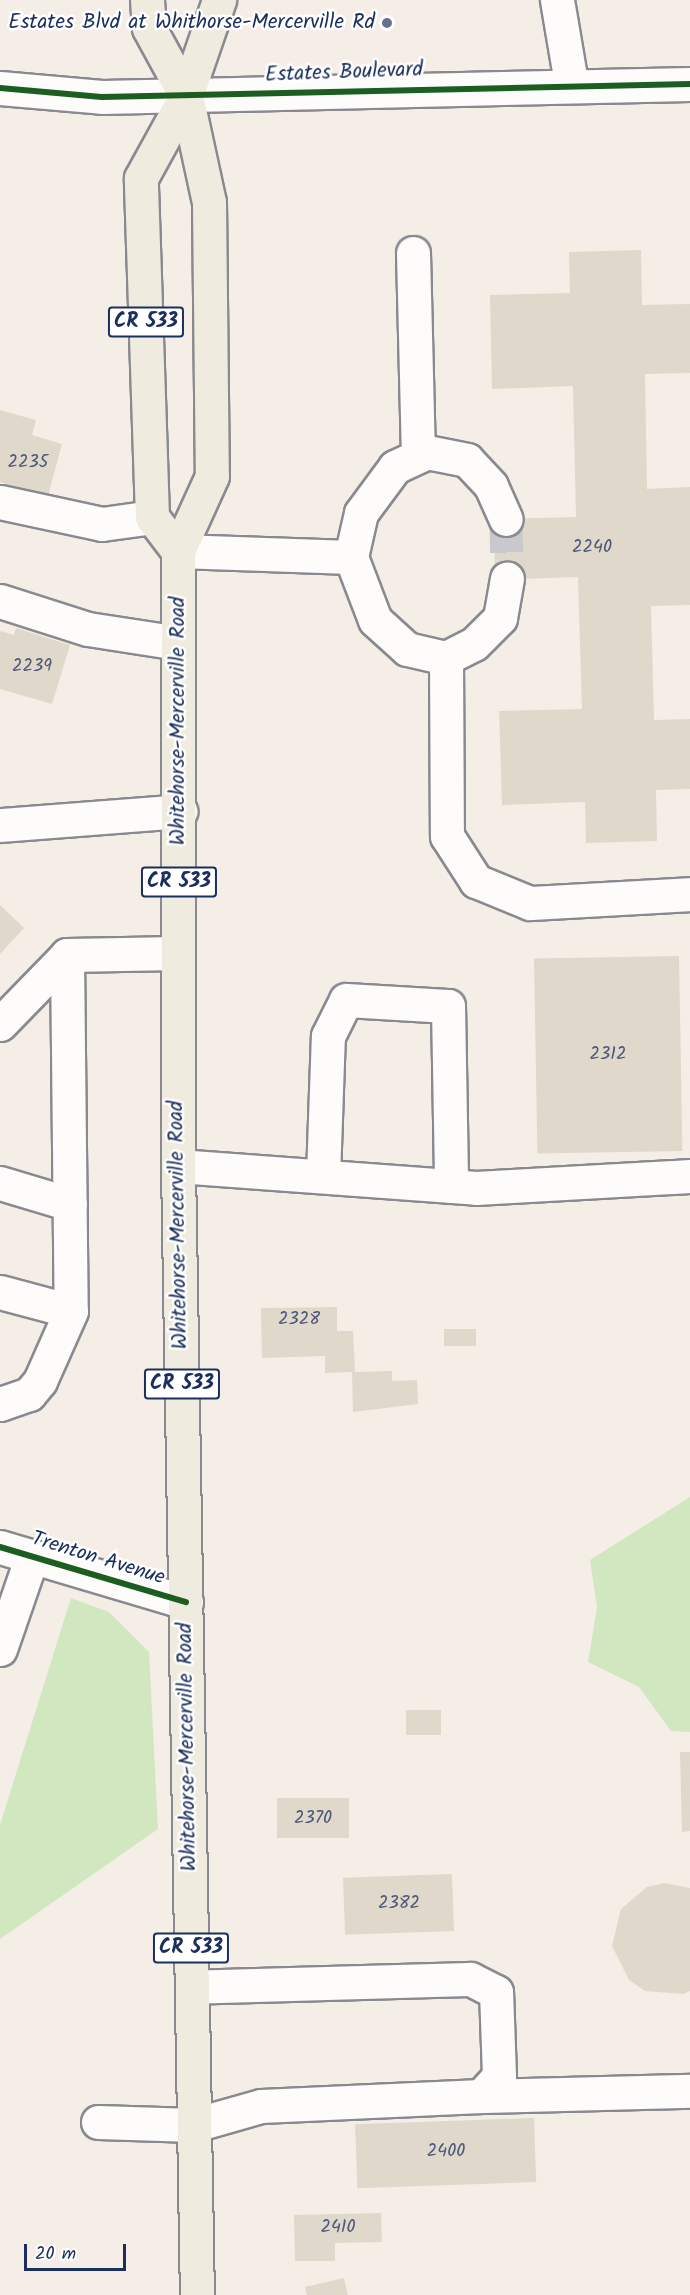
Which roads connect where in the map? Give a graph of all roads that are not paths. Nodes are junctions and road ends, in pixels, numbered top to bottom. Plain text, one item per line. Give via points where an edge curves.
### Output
1 (147, 0) edge
2 (219, 0) edge
3 (557, 0) edge
4 (571, 83) junction
5 (690, 84) edge
6 (0, 88) edge
7 (186, 96) junction
8 (413, 253) dead end
9 (418, 456) junction
10 (0, 502) edge
11 (152, 517) junction
12 (506, 519) tunnel mouth
13 (178, 551) junction
14 (351, 557) junction
15 (507, 579) tunnel mouth
16 (0, 602) edge
17 (178, 643) junction
18 (446, 658) junction
19 (180, 811) junction
20 (0, 825) edge
21 (690, 894) edge
22 (178, 953) junction
23 (67, 955) junction
24 (0, 1024) edge
25 (178, 1166) junction
26 (323, 1176) junction
27 (690, 1176) edge
28 (0, 1183) edge
29 (451, 1186) junction
30 (70, 1204) junction
31 (0, 1292) edge
32 (70, 1311) junction
33 (0, 1404) edge
34 (0, 1547) edge
35 (32, 1556) junction
36 (186, 1602) junction
37 (0, 1649) edge
38 (192, 1987) junction
39 (690, 2091) edge
40 (481, 2096) junction
41 (98, 2122) dead end
42 (194, 2125) junction
43 (197, 2295) edge

1 - 7 main road, Whitehorse-Mercerville Road / CR 533 via 149,28
2 - 7 main road, CR 533
3 - 4 street
4 - 5 street, Estates Boulevard
4 - 7 street, Estates Boulevard
6 - 7 street, Estates Boulevard via 102,97
7 - 11 main road, CR 533 via 141,178
7 - 13 main road, Whitehorse-Mercerville Road / CR 533 via 208,202 213,476
8 - 9 street
9 - 12 street via 427,452 467,460 491,486
9 - 14 street via 395,467 361,513
10 - 11 street via 102,524
11 - 13 main road
13 - 14 street
13 - 17 main road, Whitehorse-Mercerville Road / CR 533
14 - 18 street via 375,620 407,649
15 - 18 street via 500,618 474,644
16 - 17 street via 88,629
17 - 19 main road, Whitehorse-Mercerville Road / CR 533
18 - 21 street via 447,836 476,881 530,903
19 - 20 street
19 - 22 main road, Whitehorse-Mercerville Road / CR 533
22 - 23 street
22 - 25 main road, Whitehorse-Mercerville Road / CR 533
23 - 24 street
23 - 30 street
25 - 26 street
25 - 36 main road, Whitehorse-Mercerville Road / CR 533
26 - 29 street
26 - 29 street via 328,1036 345,1000 448,1006
27 - 29 street
28 - 30 street
30 - 32 street
31 - 32 street
32 - 33 street via 40,1381 29,1394
34 - 35 street, Trenton Avenue
35 - 36 street, Trenton Avenue
35 - 37 street
36 - 38 main road, Whitehorse-Mercerville Road / CR 533
38 - 40 street via 470,1979 496,1992 499,2076
38 - 42 main road, Whitehorse-Mercerville Road / CR 533
39 - 40 street
40 - 42 street via 261,2106
41 - 42 street
42 - 43 main road, Whitehorse-Mercerville Road / CR 533

